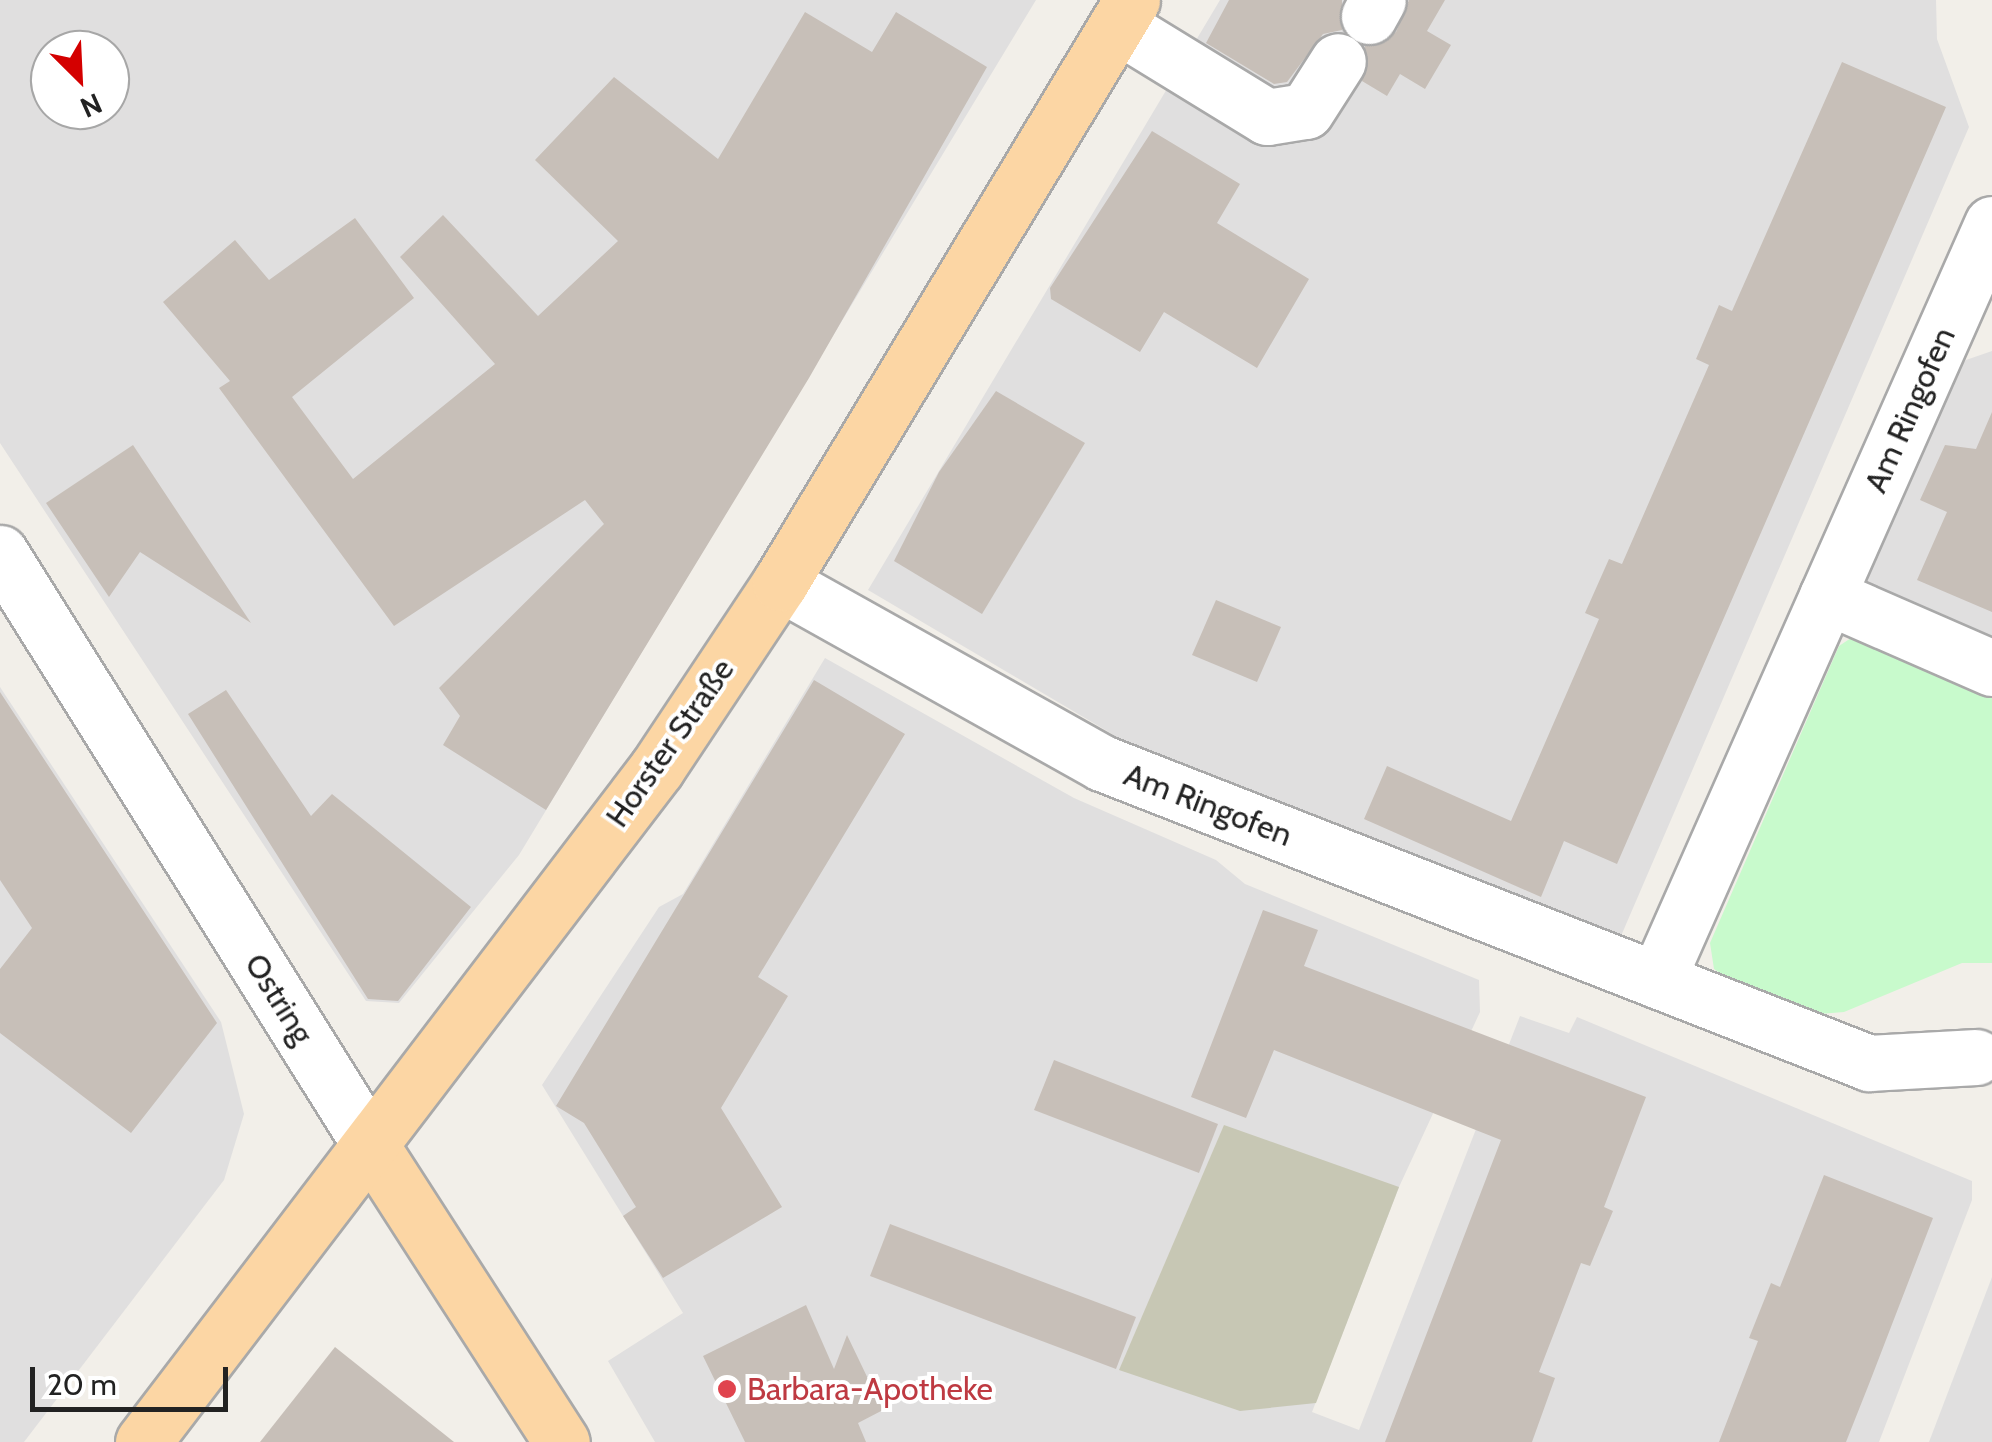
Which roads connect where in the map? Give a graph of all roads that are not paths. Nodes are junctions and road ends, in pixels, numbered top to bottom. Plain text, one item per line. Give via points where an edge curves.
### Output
1 (1125, 12) edge
2 (1338, 61) dead end
3 (1992, 224) edge
4 (1975, 310) edge
5 (0, 553) edge
6 (780, 583) junction
7 (1827, 596) junction
8 (1992, 668) edge
9 (1658, 980) junction
10 (1976, 1057) dead end
11 (371, 1146) junction
12 (143, 1442) edge
13 (562, 1442) edge

1 - 2 street via 1266,117 1306,112
1 - 6 main road, Horster Straße
3 - 4 street, Am Ringofen
4 - 7 street, Am Ringofen
5 - 11 street, Ostring
6 - 9 street, Am Ringofen via 1102,764
6 - 11 main road, Horster Straße via 657,768
7 - 8 street
7 - 9 street, Am Ringofen
9 - 10 street, Am Ringofen via 1869,1062
11 - 12 main road, Horster Straße
11 - 13 main road, Ostring

